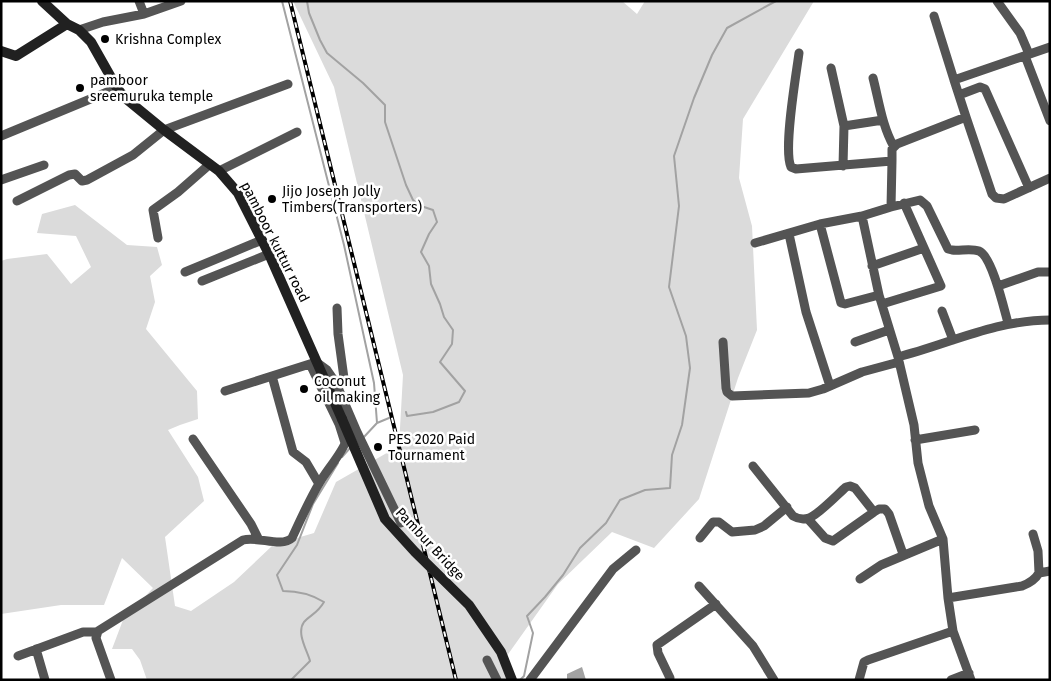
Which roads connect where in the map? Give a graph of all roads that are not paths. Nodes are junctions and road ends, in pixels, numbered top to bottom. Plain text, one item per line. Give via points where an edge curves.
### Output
1 (42, 1) edge
2 (139, 1) edge
3 (181, 1) edge
4 (997, 1) edge
5 (144, 14) junction
6 (934, 16) dead end
7 (67, 24) junction
8 (79, 30) junction
9 (1050, 47) edge
10 (1, 52) edge
11 (799, 53) dead end
12 (1027, 55) junction
13 (831, 68) dead end
14 (873, 78) dead end
15 (954, 80) junction
16 (288, 84) dead end
17 (117, 88) junction
18 (959, 96) junction
19 (966, 117) junction
20 (883, 120) junction
21 (1050, 121) edge
22 (844, 126) junction
23 (164, 130) junction
24 (297, 132) dead end
25 (1, 136) edge
26 (894, 147) junction
27 (892, 161) junction
28 (210, 164) junction
29 (44, 165) dead end
30 (843, 166) junction
31 (220, 171) junction
32 (1050, 178) edge
33 (1, 180) edge
34 (1028, 188) junction
35 (17, 201) dead end
36 (904, 204) junction
37 (891, 206) junction
38 (862, 216) junction
39 (820, 224) junction
40 (789, 234) junction
41 (158, 238) dead end
42 (262, 240) junction
43 (755, 243) dead end
44 (924, 248) junction
45 (269, 254) junction
46 (872, 266) junction
47 (185, 272) dead end
48 (1050, 272) edge
49 (202, 281) dead end
50 (998, 286) junction
51 (880, 299) junction
52 (337, 308) dead end
53 (942, 311) dead end
54 (1050, 320) edge
55 (1008, 323) junction
56 (889, 330) junction
57 (953, 340) junction
58 (723, 342) dead end
59 (856, 342) dead end
60 (899, 360) junction
61 (313, 363) junction
62 (272, 376) junction
63 (336, 383) junction
64 (830, 386) junction
65 (225, 392) dead end
66 (342, 419) joint
67 (975, 430) dead end
68 (193, 440) dead end
69 (915, 440) junction
70 (753, 466) dead end
71 (318, 484) junction
72 (787, 507) junction
73 (874, 512) junction
74 (808, 519) junction
75 (401, 524) dead end
76 (1034, 534) dead end
77 (258, 538) junction
78 (700, 538) dead end
79 (943, 539) junction
80 (636, 550) dead end
81 (903, 554) junction
82 (1050, 570) edge
83 (1039, 573) junction
84 (860, 579) dead end
85 (699, 586) dead end
86 (948, 598) junction
87 (716, 604) junction
88 (953, 631) junction
89 (97, 632) junction
90 (36, 649) junction
91 (18, 656) dead end
92 (486, 660) dead end
93 (970, 676) edge
94 (669, 679) edge
95 (45, 680) edge
96 (110, 680) edge
97 (496, 680) edge
98 (512, 680) edge
99 (530, 680) edge
100 (774, 680) edge
101 (859, 680) edge
102 (951, 680) edge

1 - 7 main road, pamboor kuttur road
2 - 5 street
3 - 5 street
4 - 12 street via 1020,33
5 - 8 street
6 - 15 street
7 - 8 main road, pamboor kuttur road
7 - 10 main road via 16,56
8 - 17 main road, pamboor kuttur road via 91,42
9 - 12 street
11 - 30 street via 789,136 789,164 793,169
12 - 15 street
12 - 21 street
13 - 22 street
14 - 20 street
15 - 18 street
16 - 23 street
17 - 23 main road, pamboor kuttur road
17 - 25 street
18 - 19 street
18 - 34 street via 980,87 986,89
19 - 26 street
19 - 34 street via 992,194 1004,199
20 - 22 street
20 - 26 street
22 - 30 street
23 - 28 main road, pamboor kuttur road
23 - 35 street via 133,155 87,180 82,181 75,174 69,175
24 - 31 street
26 - 27 street
27 - 30 street
27 - 37 street
28 - 31 main road, pamboor kuttur road
28 - 41 street via 153,210
29 - 33 street
31 - 42 main road, pamboor kuttur road via 238,193
32 - 34 street
36 - 37 street
36 - 44 street
36 - 50 street via 924,202 948,249 976,250 984,254
37 - 38 street
38 - 39 street
38 - 46 street
39 - 40 street
39 - 51 street via 841,303
40 - 43 street
40 - 64 street via 806,312
42 - 45 main road, pamboor kuttur road
42 - 47 street
44 - 46 street
44 - 51 street via 941,286
45 - 49 street
45 - 61 main road, pamboor kuttur road via 303,328
46 - 51 street
48 - 50 street via 1038,272
50 - 55 street
51 - 56 street
52 - 63 street via 344,378
53 - 57 street
54 - 55 street
55 - 57 street
56 - 59 street
56 - 60 street
57 - 60 street
58 - 64 street via 726,388 732,396 809,393
60 - 64 street
60 - 69 street
61 - 62 street
61 - 63 street via 327,370
61 - 66 main road, pamboor kuttur road
61 - 71 street via 345,443
62 - 65 street
62 - 71 street via 293,452 306,462
63 - 75 street
66 - 98 main road, Pambur Bridge, bridge via 385,519 469,605 501,652
67 - 69 street
68 - 77 street via 252,524
69 - 79 street via 930,506
70 - 72 street
71 - 77 street via 290,540 278,542
72 - 74 street via 798,518
72 - 78 street via 755,530 732,532 716,522
73 - 74 street via 833,541 825,538
73 - 74 street via 850,486
73 - 81 street via 883,508 887,510
76 - 83 street
77 - 89 street via 232,546
79 - 81 street
79 - 86 street
80 - 99 street via 608,575
81 - 84 street
82 - 83 street
83 - 86 street via 1022,586
85 - 87 street
86 - 88 street
87 - 94 street via 657,645
87 - 100 street via 753,646
88 - 93 street
88 - 101 street via 864,662
89 - 90 street via 83,632
89 - 96 street via 96,638
90 - 91 street
90 - 95 street
92 - 97 street
93 - 102 street

